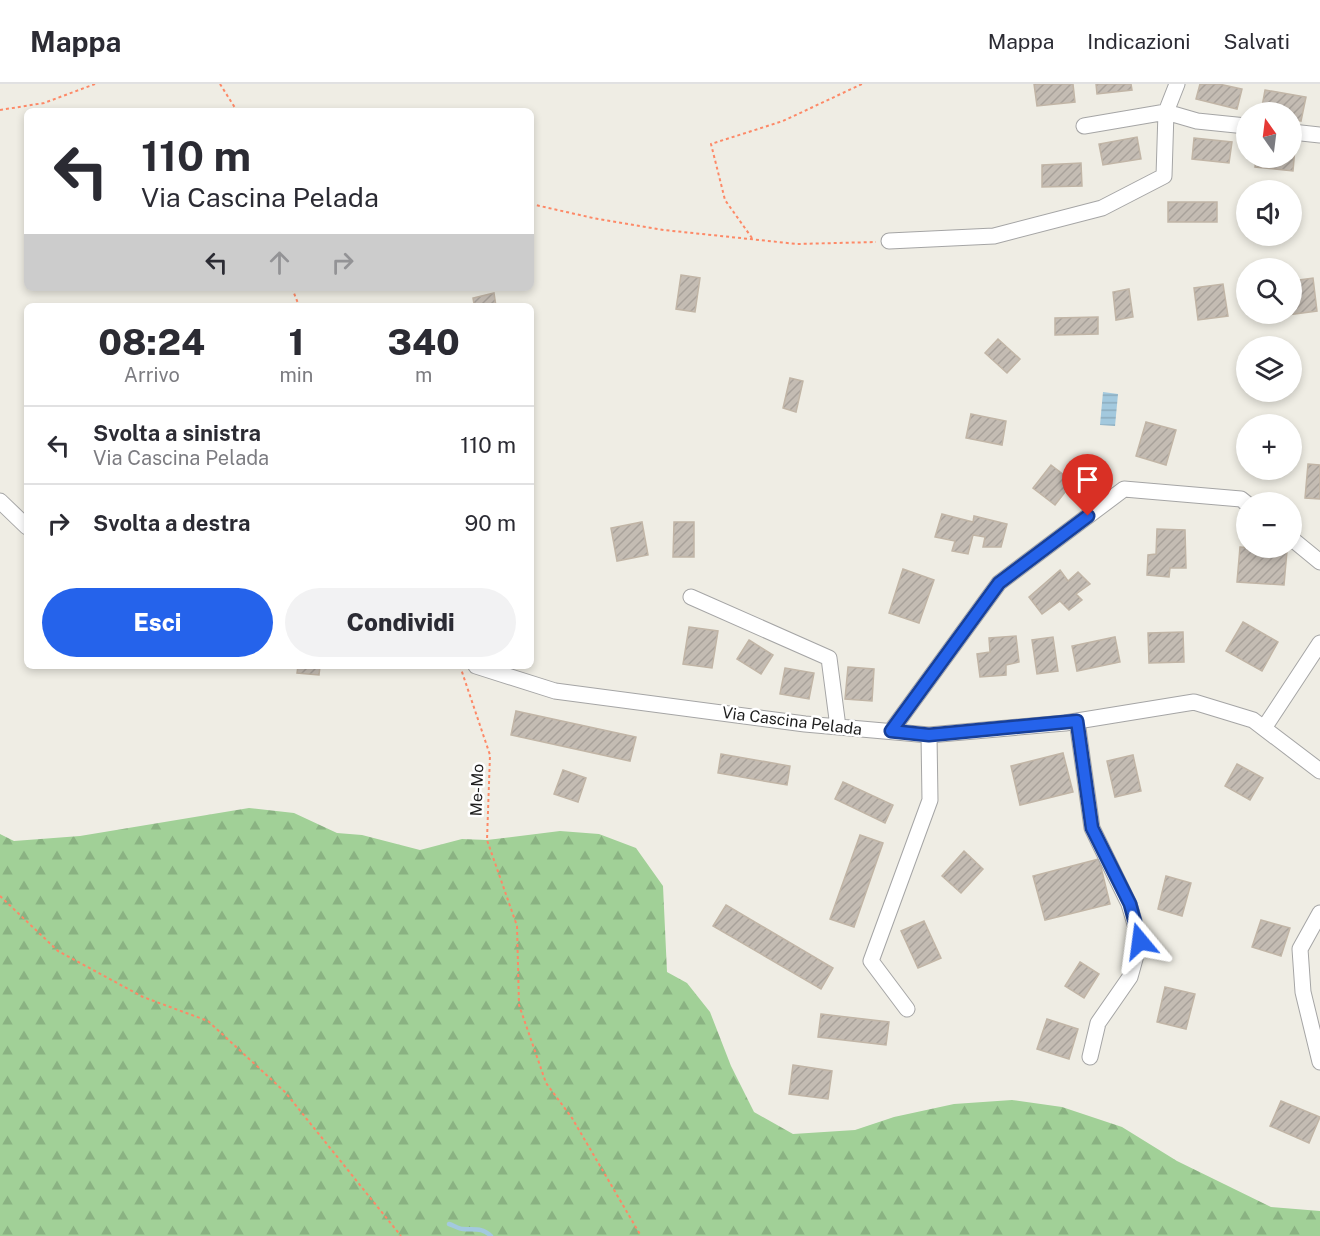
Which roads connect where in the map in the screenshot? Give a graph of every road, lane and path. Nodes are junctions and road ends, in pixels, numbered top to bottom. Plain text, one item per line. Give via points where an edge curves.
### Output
1 (95, 84) edge
2 (220, 84) edge
3 (862, 84) edge
4 (1178, 84) edge
5 (235, 108) edge
6 (0, 110) edge
7 (1166, 112) junction
8 (1236, 125) edge
9 (1084, 126) dead end
10 (1302, 133) edge
11 (1320, 135) edge
12 (534, 205) edge
13 (753, 239) junction
14 (889, 242) joint
15 (1236, 499) edge
16 (0, 501) edge
17 (24, 524) edge
18 (1302, 547) edge
19 (1320, 562) edge
20 (691, 597) dead end
21 (1320, 643) edge
22 (461, 669) edge
23 (485, 669) edge
24 (1077, 721) junction
25 (1259, 724) junction
26 (838, 727) junction
27 (891, 731) junction
28 (929, 735) junction
29 (1320, 771) edge
30 (0, 896) edge
31 (1320, 913) edge
32 (907, 1009) dead end
33 (1090, 1057) dead end
34 (1320, 1062) edge
35 (401, 1236) edge
36 (641, 1236) edge

1 - 6 path via 44,103
2 - 5 path
3 - 13 path via 783,122 711,144 725,200
4 - 7 street
7 - 8 street via 1197,121
7 - 9 street
7 - 14 street via 1164,176 1101,208 994,236
10 - 11 street
12 - 13 path via 593,218
13 - 14 path via 797,244
15 - 27 street via 1124,489 999,583
16 - 17 street
18 - 19 street
20 - 26 street via 829,658
21 - 25 street
22 - 36 path, Me-Mo via 490,755 487,840 517,926 519,1005 546,1083 572,1118
23 - 26 street, Via Cascina Pelada via 555,691
24 - 25 street, Via Cascina Pelada via 1194,702
24 - 28 street, Via Cascina Pelada
24 - 33 street via 1092,828 1130,904 1140,941 1130,977 1098,1023
25 - 29 street
26 - 27 street, Via Cascina Pelada
27 - 28 street, Via Cascina Pelada
28 - 32 street via 930,800 871,961
30 - 35 path via 58,951 143,997 208,1021 285,1092
31 - 34 street via 1300,949 1304,992

